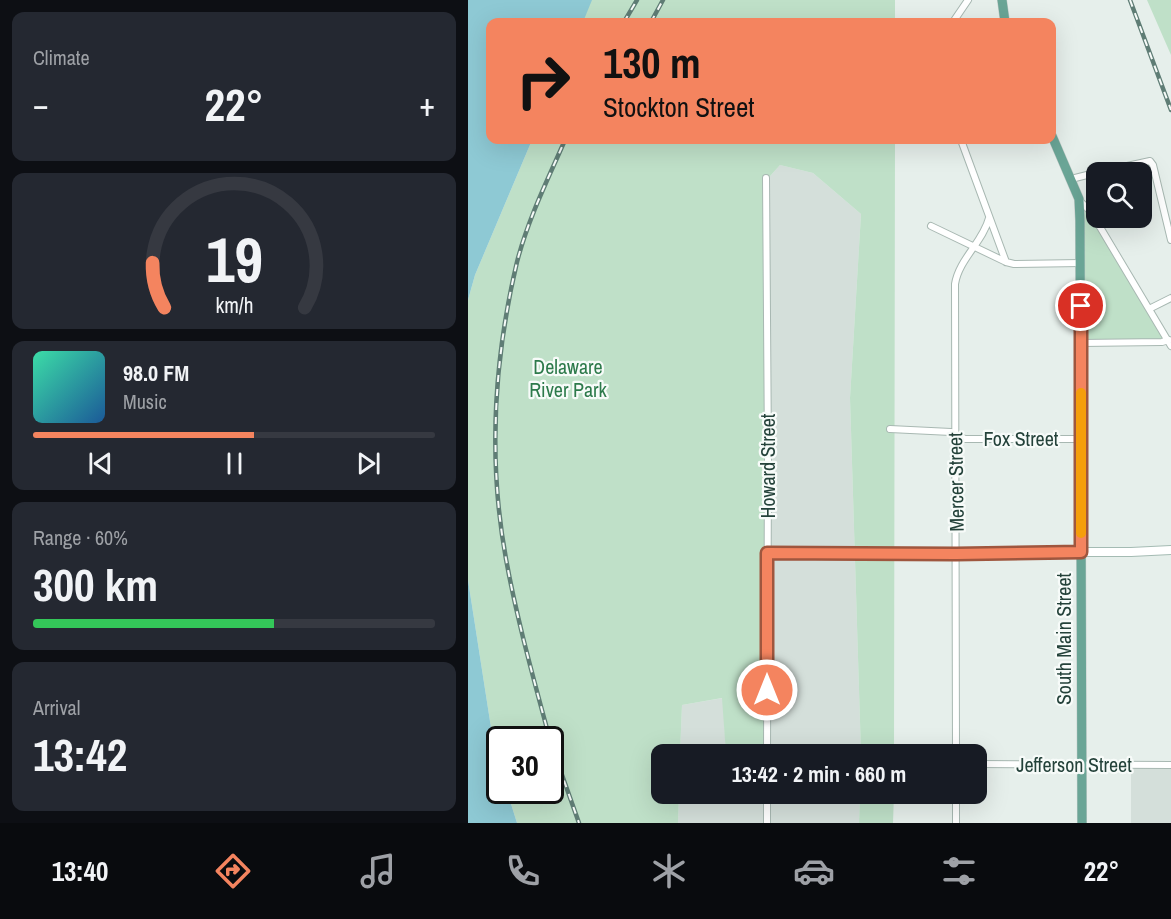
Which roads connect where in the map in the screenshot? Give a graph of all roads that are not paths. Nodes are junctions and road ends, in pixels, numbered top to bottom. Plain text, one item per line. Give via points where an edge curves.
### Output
1 (968, 0) edge
2 (1002, 0) edge
3 (956, 18) edge
4 (1004, 18) edge
5 (962, 144) edge
6 (1056, 144) edge
7 (766, 178) dead end
8 (1071, 179) junction
9 (1079, 199) junction
10 (988, 218) junction
11 (931, 226) dead end
12 (1171, 240) edge
13 (973, 247) junction
14 (1006, 262) junction
15 (1081, 263) junction
16 (1171, 297) edge
17 (1149, 309) junction
18 (1081, 343) junction
19 (1170, 343) edge
20 (890, 429) dead end
21 (955, 433) junction
22 (1082, 439) junction
23 (1171, 550) edge
24 (1081, 552) junction
25 (767, 553) junction
26 (956, 554) junction
27 (767, 744) edge
28 (956, 744) edge
29 (987, 764) edge
30 (1083, 765) junction
31 (1171, 765) edge
32 (767, 804) edge
33 (956, 804) edge
34 (767, 823) edge
35 (956, 823) edge
36 (1082, 823) edge

1 - 3 street
2 - 4 main road
5 - 10 street
6 - 8 main road, South Main Street
7 - 25 street, Howard Street
8 - 9 main road, South Main Street
8 - 12 street via 1150,161
9 - 15 main road, South Main Street
9 - 17 street via 1100,226
10 - 13 street, Mercer Street
10 - 14 street
11 - 13 street
13 - 14 street
13 - 21 street, Mercer Street via 958,272 956,284
14 - 15 street
15 - 18 main road, South Main Street
16 - 17 street
17 - 19 street
18 - 19 street
18 - 22 main road, South Main Street
20 - 21 street, Fox Street
21 - 22 street, Fox Street via 965,439
21 - 26 street, Mercer Street
22 - 24 main road, South Main Street
23 - 24 street
24 - 26 street
24 - 30 main road, South Main Street
25 - 26 street
25 - 27 street, Howard Street
26 - 28 street, Mercer Street
29 - 30 street, Jefferson Street
30 - 31 street, Jefferson Street
30 - 36 main road, South Main Street
32 - 34 street
33 - 35 street

